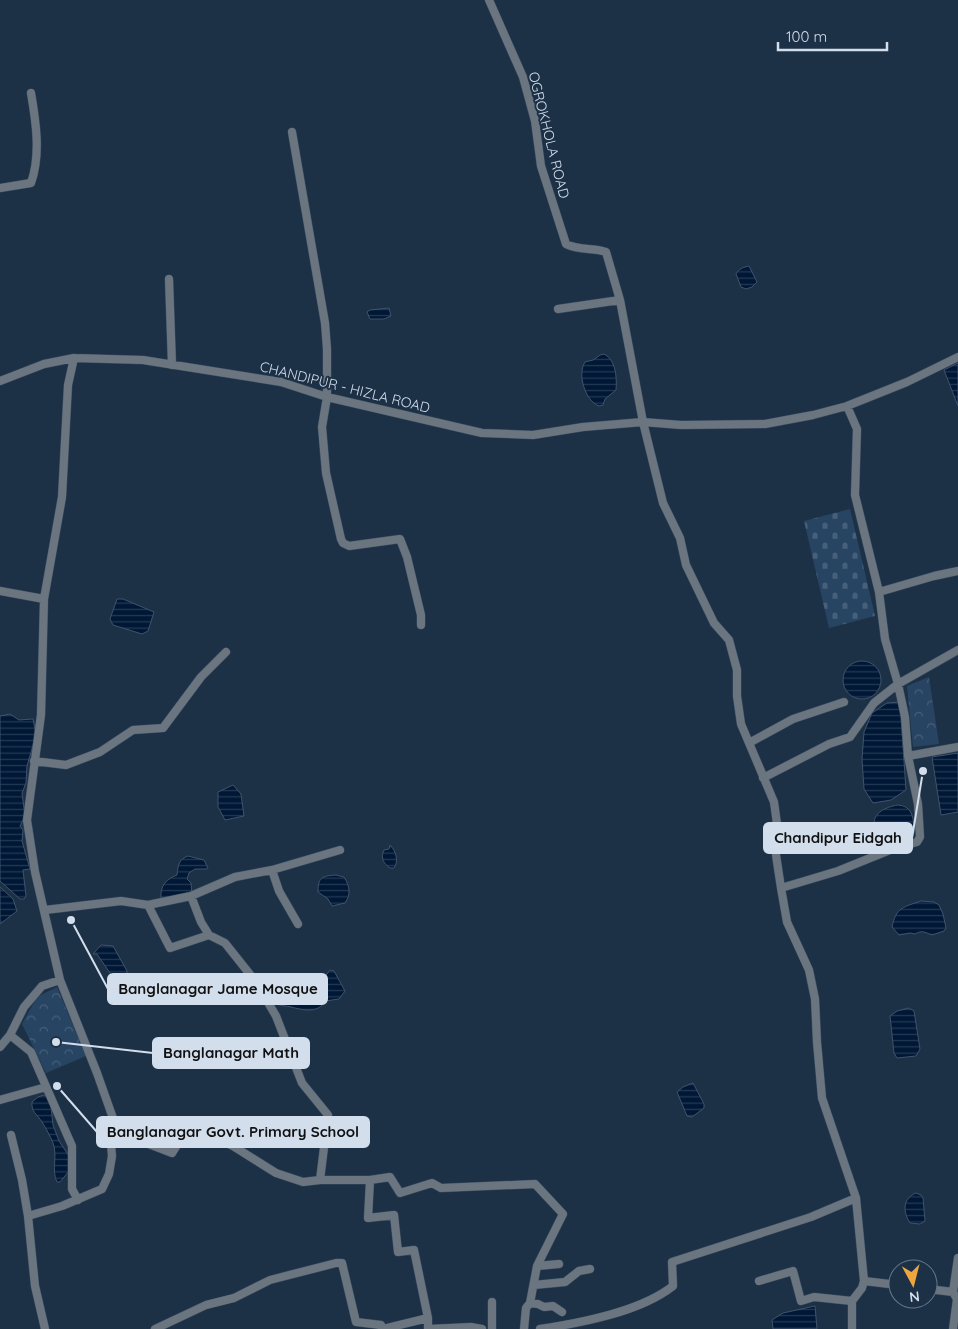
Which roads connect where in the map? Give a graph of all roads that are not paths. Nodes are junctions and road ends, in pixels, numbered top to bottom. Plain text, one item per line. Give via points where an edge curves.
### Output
1 (488, 0) edge
2 (30, 93) dead end
3 (292, 132) dead end
4 (0, 188) edge
5 (169, 279) dead end
6 (620, 300) junction
7 (558, 309) dead end
8 (958, 357) edge
9 (74, 358) junction
10 (172, 365) junction
11 (0, 381) edge
12 (327, 397) junction
13 (847, 406) junction
14 (643, 422) junction
15 (958, 571) edge
16 (0, 591) edge
17 (879, 592) junction
18 (44, 599) junction
19 (421, 625) dead end
20 (958, 650) edge
21 (226, 652) dead end
22 (898, 684) junction
23 (844, 702) dead end
24 (749, 743) junction
25 (958, 747) edge
26 (908, 756) junction
27 (34, 761) junction
28 (763, 778) junction
29 (340, 850) dead end
30 (272, 870) junction
31 (781, 888) junction
32 (191, 896) junction
33 (148, 906) junction
34 (45, 910) junction
35 (298, 924) dead end
36 (208, 935) junction
37 (60, 980) junction
38 (10, 1035) junction
39 (0, 1047) edge
40 (46, 1087) junction
41 (0, 1100) edge
42 (115, 1132) junction
43 (11, 1135) dead end
44 (320, 1180) junction
45 (370, 1180) junction
46 (856, 1198) junction
47 (78, 1200) junction
48 (28, 1216) junction
49 (958, 1258) edge
50 (560, 1264) dead end
51 (537, 1266) junction
52 (590, 1269) dead end
53 (759, 1281) dead end
54 (864, 1281) junction
55 (888, 1284) edge
56 (534, 1285) junction
57 (938, 1290) edge
58 (953, 1292) junction
59 (852, 1301) junction
60 (492, 1302) dead end
61 (530, 1303) junction
62 (562, 1312) dead end
63 (428, 1318) junction
64 (45, 1329) edge
65 (155, 1329) edge
66 (383, 1329) edge
67 (428, 1329) edge
68 (482, 1329) edge
69 (492, 1329) edge
70 (524, 1329) edge
71 (540, 1329) edge
72 (852, 1329) edge
73 (953, 1329) edge

1 - 6 street, OGROKHOLA ROAD via 523,77 535,121 541,166 566,244 576,249 597,248 606,252
2 - 4 street via 37,158 31,183
3 - 12 street via 325,323
5 - 10 street
6 - 7 street
6 - 14 street, OGROKHOLA ROAD
8 - 13 street, CHANDIPUR - HIZLA ROAD
9 - 10 street, CHANDIPUR - HIZLA ROAD via 143,360
9 - 11 street, CHANDIPUR - HIZLA ROAD via 44,364
9 - 18 street via 68,385 62,497
10 - 12 street, CHANDIPUR - HIZLA ROAD via 281,382
12 - 14 street, CHANDIPUR - HIZLA ROAD via 482,433 532,435
12 - 19 street via 322,427 326,473 340,539 349,546 400,539 407,557
13 - 14 street, CHANDIPUR - HIZLA ROAD via 765,424
13 - 17 street via 857,429 854,495
14 - 24 street, OGROKHOLA ROAD via 663,503 680,538 686,565 714,624 729,640 737,670 741,724
15 - 17 street
16 - 18 street
17 - 22 street via 885,639
18 - 27 street via 41,715
20 - 22 street
21 - 27 street via 201,677 163,728 133,730 100,752 66,765
22 - 26 street
22 - 28 street via 874,703 850,737 829,744
23 - 24 street via 793,719
24 - 28 street, OGROKHOLA ROAD
25 - 26 street
26 - 31 street via 918,804 920,837 917,842
27 - 34 street via 26,820
28 - 31 street, OGROKHOLA ROAD via 774,802
29 - 30 street
30 - 32 street via 235,877
30 - 35 street via 279,891
31 - 46 street, OGROKHOLA ROAD via 788,922 816,999 822,1098
32 - 33 street
32 - 36 street
33 - 34 street via 121,901
33 - 36 street via 170,948
34 - 37 street
36 - 44 street via 225,943 256,982 276,1016 302,1083 328,1115
37 - 38 street via 42,986 24,1007
37 - 42 street via 100,1081
38 - 39 street
38 - 40 street via 31,1052
40 - 41 street
40 - 47 street via 72,1146 72,1189
42 - 44 street via 172,1153 189,1126 232,1146 276,1173 303,1182
42 - 47 street via 110,1134 112,1156 102,1189
43 - 48 street
44 - 45 street
45 - 51 street via 390,1177 400,1193 432,1183 441,1188 535,1184 564,1214
45 - 63 street via 368,1218 394,1215 398,1252 414,1250
46 - 54 street, OGROKHOLA ROAD
46 - 71 street via 803,1220 672,1262 673,1286 645,1302 594,1319
47 - 48 street
48 - 64 street via 35,1286
49 - 58 street
50 - 51 street
51 - 56 street
52 - 56 street via 579,1270 565,1282
53 - 59 street via 793,1271 801,1301 814,1297
54 - 55 street
54 - 59 street
56 - 61 street
57 - 58 street
58 - 73 street via 957,1299
59 - 72 street
60 - 69 street
61 - 62 street via 553,1306
61 - 70 street via 526,1308
63 - 66 street
63 - 67 street
65 - 66 street via 270,1280 336,1263 342,1263 356,1322 380,1325
67 - 68 street

